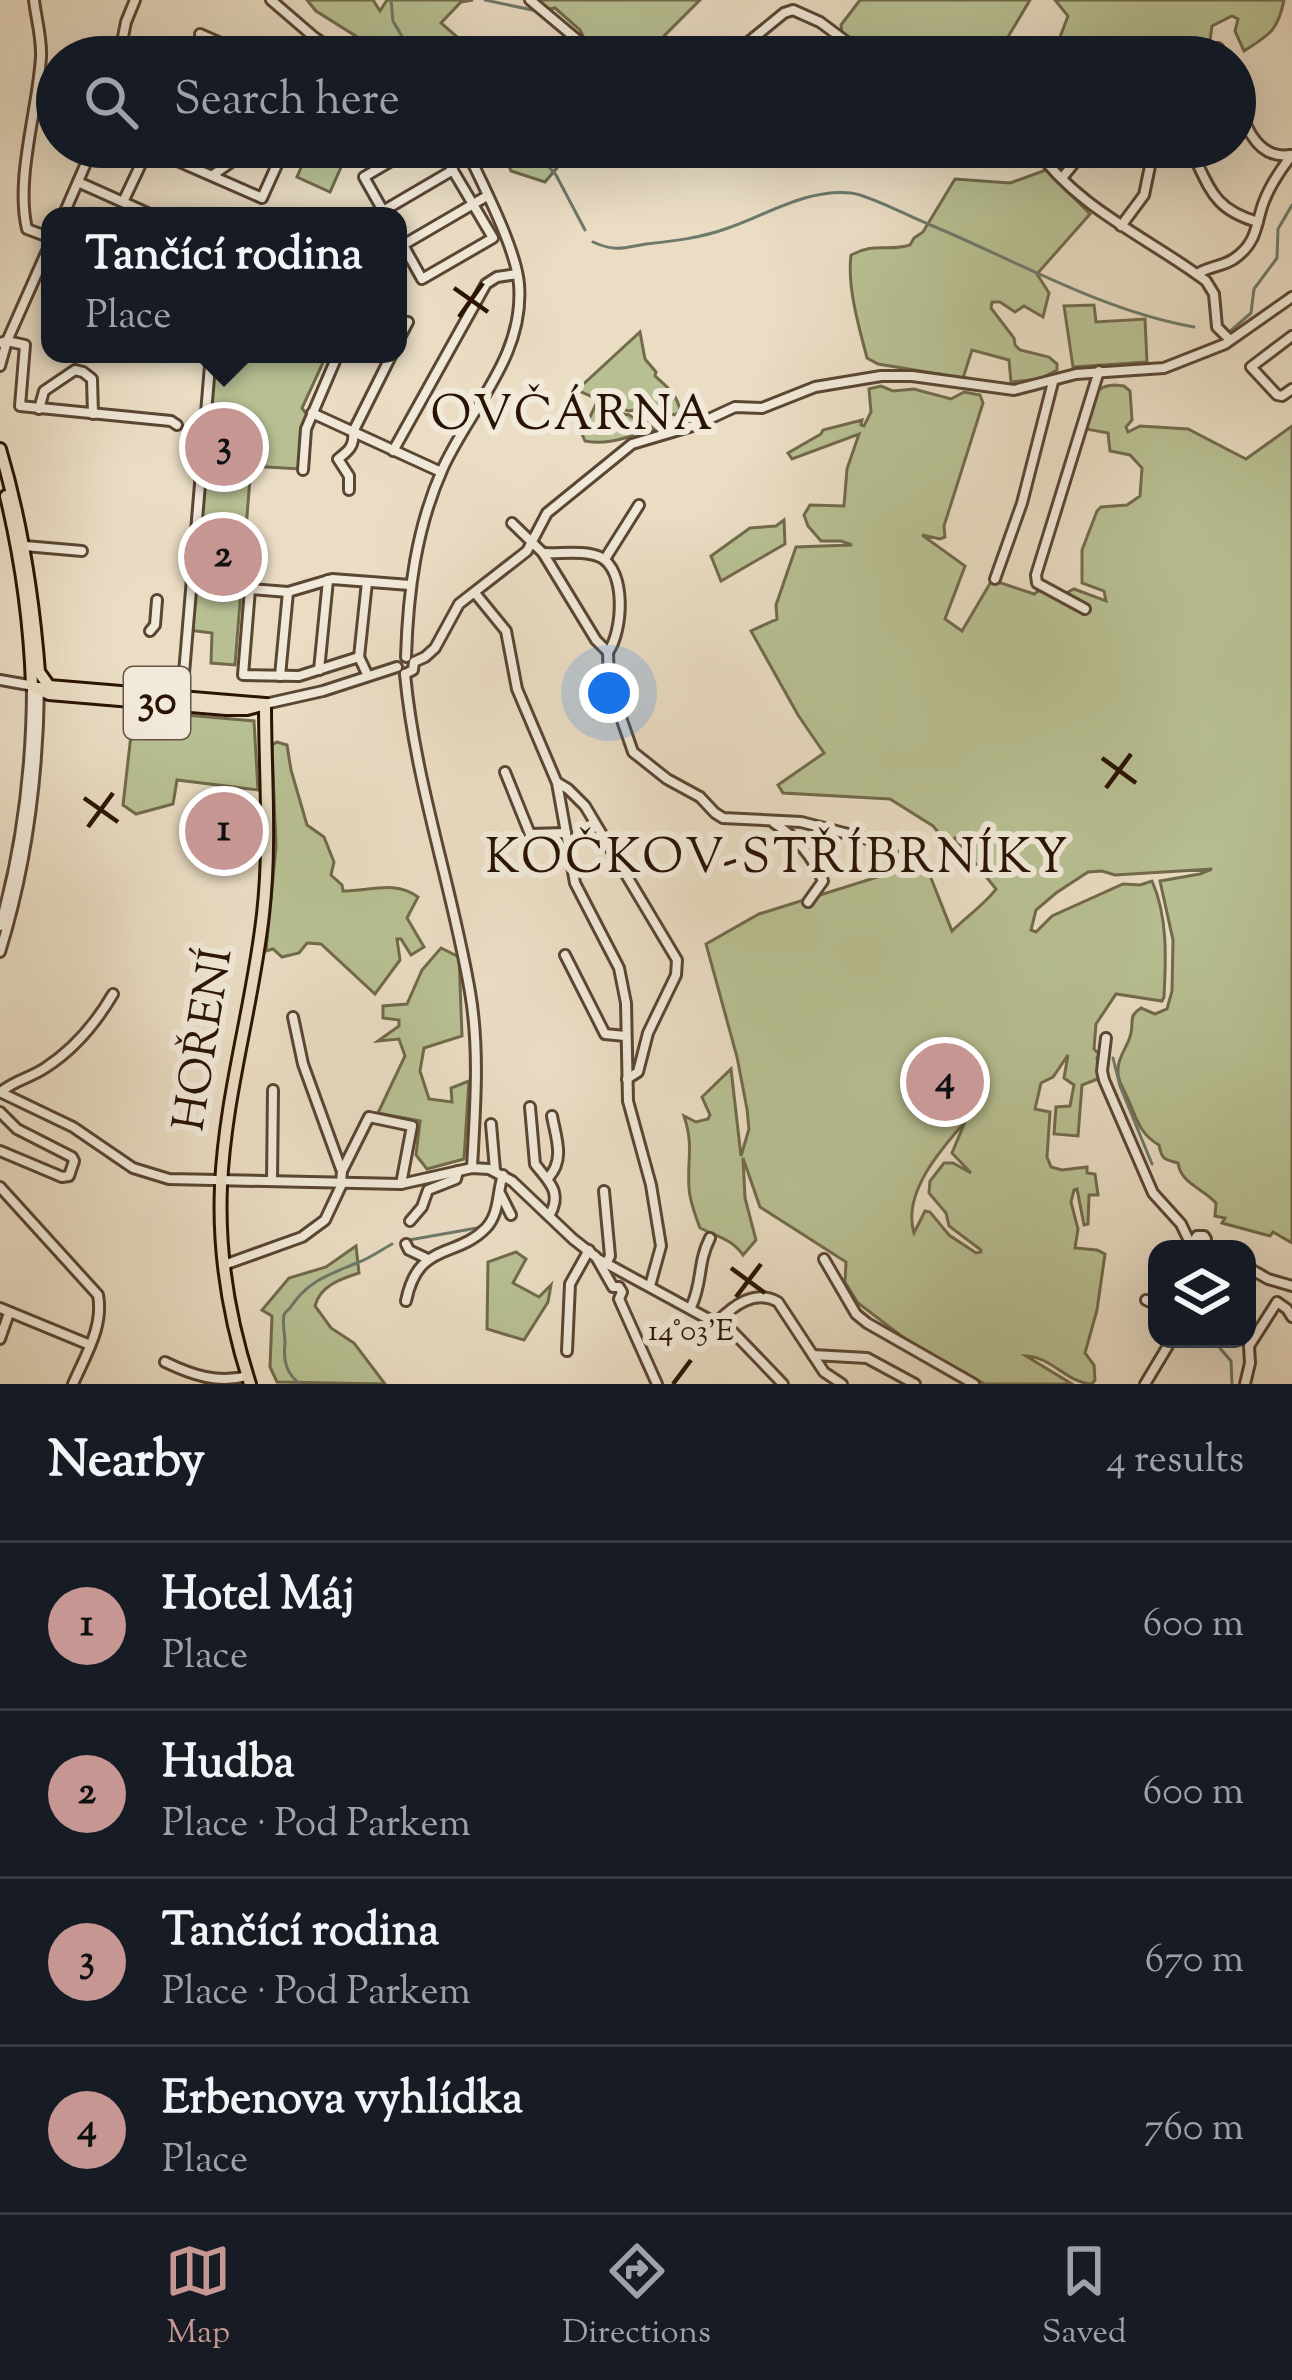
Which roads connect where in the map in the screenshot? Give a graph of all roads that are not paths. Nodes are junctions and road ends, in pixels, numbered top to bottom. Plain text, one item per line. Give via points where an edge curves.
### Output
1 (34, 0) edge
2 (135, 0) edge
3 (271, 0) edge
4 (530, 0) edge
5 (200, 34) dead end
6 (39, 36) edge
7 (123, 36) edge
8 (204, 36) edge
9 (314, 36) edge
10 (573, 36) edge
11 (756, 36) edge
12 (839, 36) edge
13 (36, 89) edge
14 (1256, 143) edge
15 (1292, 155) edge
16 (84, 168) edge
17 (139, 168) edge
18 (194, 168) edge
19 (223, 168) edge
20 (275, 168) edge
21 (380, 168) edge
22 (474, 168) edge
23 (1053, 168) edge
24 (1070, 168) edge
25 (1150, 168) edge
26 (1201, 168) edge
27 (453, 170) joint
28 (212, 176) junction
29 (1062, 178) junction
30 (78, 182) junction
31 (487, 196) junction
32 (123, 202) junction
33 (473, 204) junction
34 (66, 207) edge
35 (134, 207) edge
36 (381, 207) edge
37 (396, 207) edge
38 (1258, 222) junction
39 (1121, 226) junction
40 (41, 234) edge
41 (407, 237) edge
42 (407, 253) edge
43 (41, 263) edge
44 (518, 274) junction
45 (1197, 274) junction
46 (1292, 296) edge
47 (1221, 334) junction
48 (1292, 335) edge
49 (3, 342) edge
50 (1215, 349) junction
51 (210, 363) edge
52 (334, 363) edge
53 (388, 363) edge
54 (0, 366) edge
55 (1099, 371) junction
56 (1053, 382) junction
57 (1292, 388) edge
58 (39, 409) junction
59 (312, 413) junction
60 (93, 414) junction
61 (177, 425) dead end
62 (353, 432) junction
63 (0, 449) edge
64 (393, 451) junction
65 (303, 470) dead end
66 (441, 472) junction
67 (0, 474) edge
68 (349, 490) dead end
69 (639, 505) dead end
70 (512, 523) dead end
71 (534, 543) junction
72 (26, 546) junction
73 (82, 551) dead end
74 (543, 554) junction
75 (605, 559) junction
76 (995, 579) dead end
77 (328, 580) junction
78 (368, 582) junction
79 (410, 585) junction
80 (288, 592) junction
81 (475, 593) junction
82 (157, 600) dead end
83 (1085, 609) dead end
84 (151, 631) dead end
85 (608, 652) junction
86 (359, 657) junction
87 (410, 660) junction
88 (319, 670) junction
89 (401, 671) junction
90 (280, 676) junction
91 (368, 676) junction
92 (0, 680) edge
93 (183, 685) dead end
94 (39, 686) junction
95 (265, 704) junction
96 (505, 772) dead end
97 (557, 782) junction
98 (772, 822) junction
99 (566, 832) junction
100 (887, 844) dead end
101 (808, 902) dead end
102 (0, 926) edge
103 (0, 952) edge
104 (565, 955) dead end
105 (113, 994) dead end
106 (293, 1017) dead end
107 (625, 1036) junction
108 (1106, 1038) dead end
109 (627, 1079) junction
110 (273, 1090) dead end
111 (0, 1092) edge
112 (530, 1107) dead end
113 (0, 1112) edge
114 (552, 1116) dead end
115 (490, 1124) dead end
116 (0, 1150) edge
117 (472, 1168) junction
118 (342, 1171) junction
119 (458, 1171) junction
120 (499, 1173) junction
121 (549, 1177) junction
122 (272, 1180) junction
123 (221, 1181) junction
124 (341, 1184) junction
125 (400, 1184) junction
126 (0, 1187) edge
127 (604, 1191) dead end
128 (500, 1192) junction
129 (512, 1215) dead end
130 (549, 1216) junction
131 (410, 1221) dead end
132 (710, 1238) dead end
133 (1191, 1240) edge
134 (406, 1244) dead end
135 (589, 1250) junction
136 (428, 1259) junction
137 (824, 1259) dead end
138 (603, 1261) junction
139 (222, 1265) junction
140 (1256, 1272) edge
141 (650, 1286) junction
142 (1292, 1286) edge
143 (618, 1292) junction
144 (406, 1300) dead end
145 (691, 1307) junction
146 (5, 1311) edge
147 (1292, 1317) edge
148 (717, 1322) junction
149 (0, 1339) edge
150 (90, 1345) junction
151 (1167, 1348) edge
152 (567, 1351) dead end
153 (812, 1355) junction
154 (165, 1362) dead end
155 (248, 1380) edge
156 (73, 1384) edge
157 (657, 1384) edge
158 (783, 1384) edge
159 (842, 1384) edge
160 (915, 1384) edge
161 (974, 1384) edge
162 (1145, 1384) edge
163 (1245, 1384) edge

1 - 6 street
2 - 7 street
3 - 9 street
4 - 10 street
5 - 8 street
11 - 12 street via 793,10
13 - 40 street via 24,212 28,229
14 - 15 street via 1277,157
15 - 38 street
16 - 30 street
17 - 32 street
18 - 28 street
19 - 28 street
20 - 28 street via 262,198
21 - 36 street via 364,178
22 - 31 street
23 - 29 street
24 - 29 street
25 - 39 street via 1144,195
26 - 38 street via 1221,204
27 - 33 street
27 - 37 street
29 - 39 street
30 - 32 street
30 - 34 street
31 - 33 street
31 - 44 street
32 - 35 street
33 - 41 street
33 - 42 street via 493,238 422,279
38 - 45 street via 1239,256
39 - 45 street
43 - 49 street
44 - 64 street via 486,284
44 - 66 street via 509,352
45 - 47 street via 1213,289
46 - 47 street
47 - 50 street
47 - 50 street
48 - 57 street via 1251,367 1277,395
49 - 54 street
49 - 58 street via 25,345 20,406
50 - 55 street via 1164,368
51 - 93 street
52 - 59 street
53 - 62 street
55 - 56 street
55 - 83 street via 1036,575 1037,583
56 - 71 street via 1014,390 912,376 857,380 735,407 632,444 548,513
56 - 76 street
58 - 60 street
58 - 60 street via 44,391 75,370 92,379
59 - 62 street
59 - 65 street
60 - 61 street
62 - 64 street
62 - 68 street via 338,459
63 - 72 main road
64 - 66 street
66 - 79 street
67 - 94 main road
69 - 75 street
70 - 71 street
71 - 74 street
71 - 81 street
72 - 73 street
72 - 94 main road
74 - 75 street
74 - 85 street
75 - 85 street via 616,576 620,630
77 - 78 street
77 - 80 street
77 - 88 street
78 - 79 street
78 - 86 street
79 - 87 street
80 - 90 street
80 - 90 street via 250,589 243,675
81 - 87 street via 457,607 435,648
81 - 97 street via 506,631 518,688
82 - 84 street
85 - 98 street via 612,693 639,759 720,817
86 - 88 street
86 - 91 street
87 - 89 street via 399,660
87 - 89 street via 413,670
88 - 90 street
89 - 91 street
89 - 117 street via 470,993
91 - 95 street
92 - 94 street
94 - 95 main road, 30
94 - 102 street
94 - 103 street via 30,821
95 - 123 main road, HOŘENÍ via 267,871
96 - 99 street via 530,834
97 - 99 street
97 - 109 street via 585,806 676,960 638,1072
98 - 100 street
98 - 101 street via 824,881
99 - 107 street via 574,883 619,968
104 - 107 street via 605,1034
105 - 111 street via 73,1047
106 - 118 street
107 - 109 street
108 - 133 street via 1104,1080 1153,1192
109 - 141 street via 661,1246
110 - 122 street
111 - 123 street via 73,1126 142,1172
112 - 121 street via 536,1168
113 - 116 street via 74,1162 62,1177
114 - 121 street via 559,1152
115 - 120 street
117 - 119 street
117 - 120 street
118 - 124 street
118 - 125 street via 369,1117 412,1126
119 - 125 street
119 - 131 street via 428,1190
120 - 128 street
120 - 130 street
121 - 130 street
122 - 123 street
122 - 124 street
123 - 139 main road, HOŘENÍ
124 - 125 street
124 - 139 street via 325,1220 302,1238
126 - 150 street via 98,1295
127 - 138 street via 610,1256
128 - 129 street
128 - 136 street via 483,1231
130 - 135 street
132 - 145 street
134 - 136 street
135 - 138 street
135 - 152 street via 570,1284
136 - 144 street
137 - 161 street via 856,1314
138 - 141 street
138 - 143 street
139 - 155 main road, HOŘENÍ
140 - 142 street
141 - 143 street
141 - 145 street
143 - 157 street
145 - 148 street
146 - 149 street
146 - 150 street
147 - 163 street via 1277,1302 1249,1346
148 - 153 street via 750,1298 772,1297
148 - 158 street
150 - 156 street
151 - 162 street
153 - 159 street
153 - 160 street via 867,1358
154 - 155 street via 207,1378

